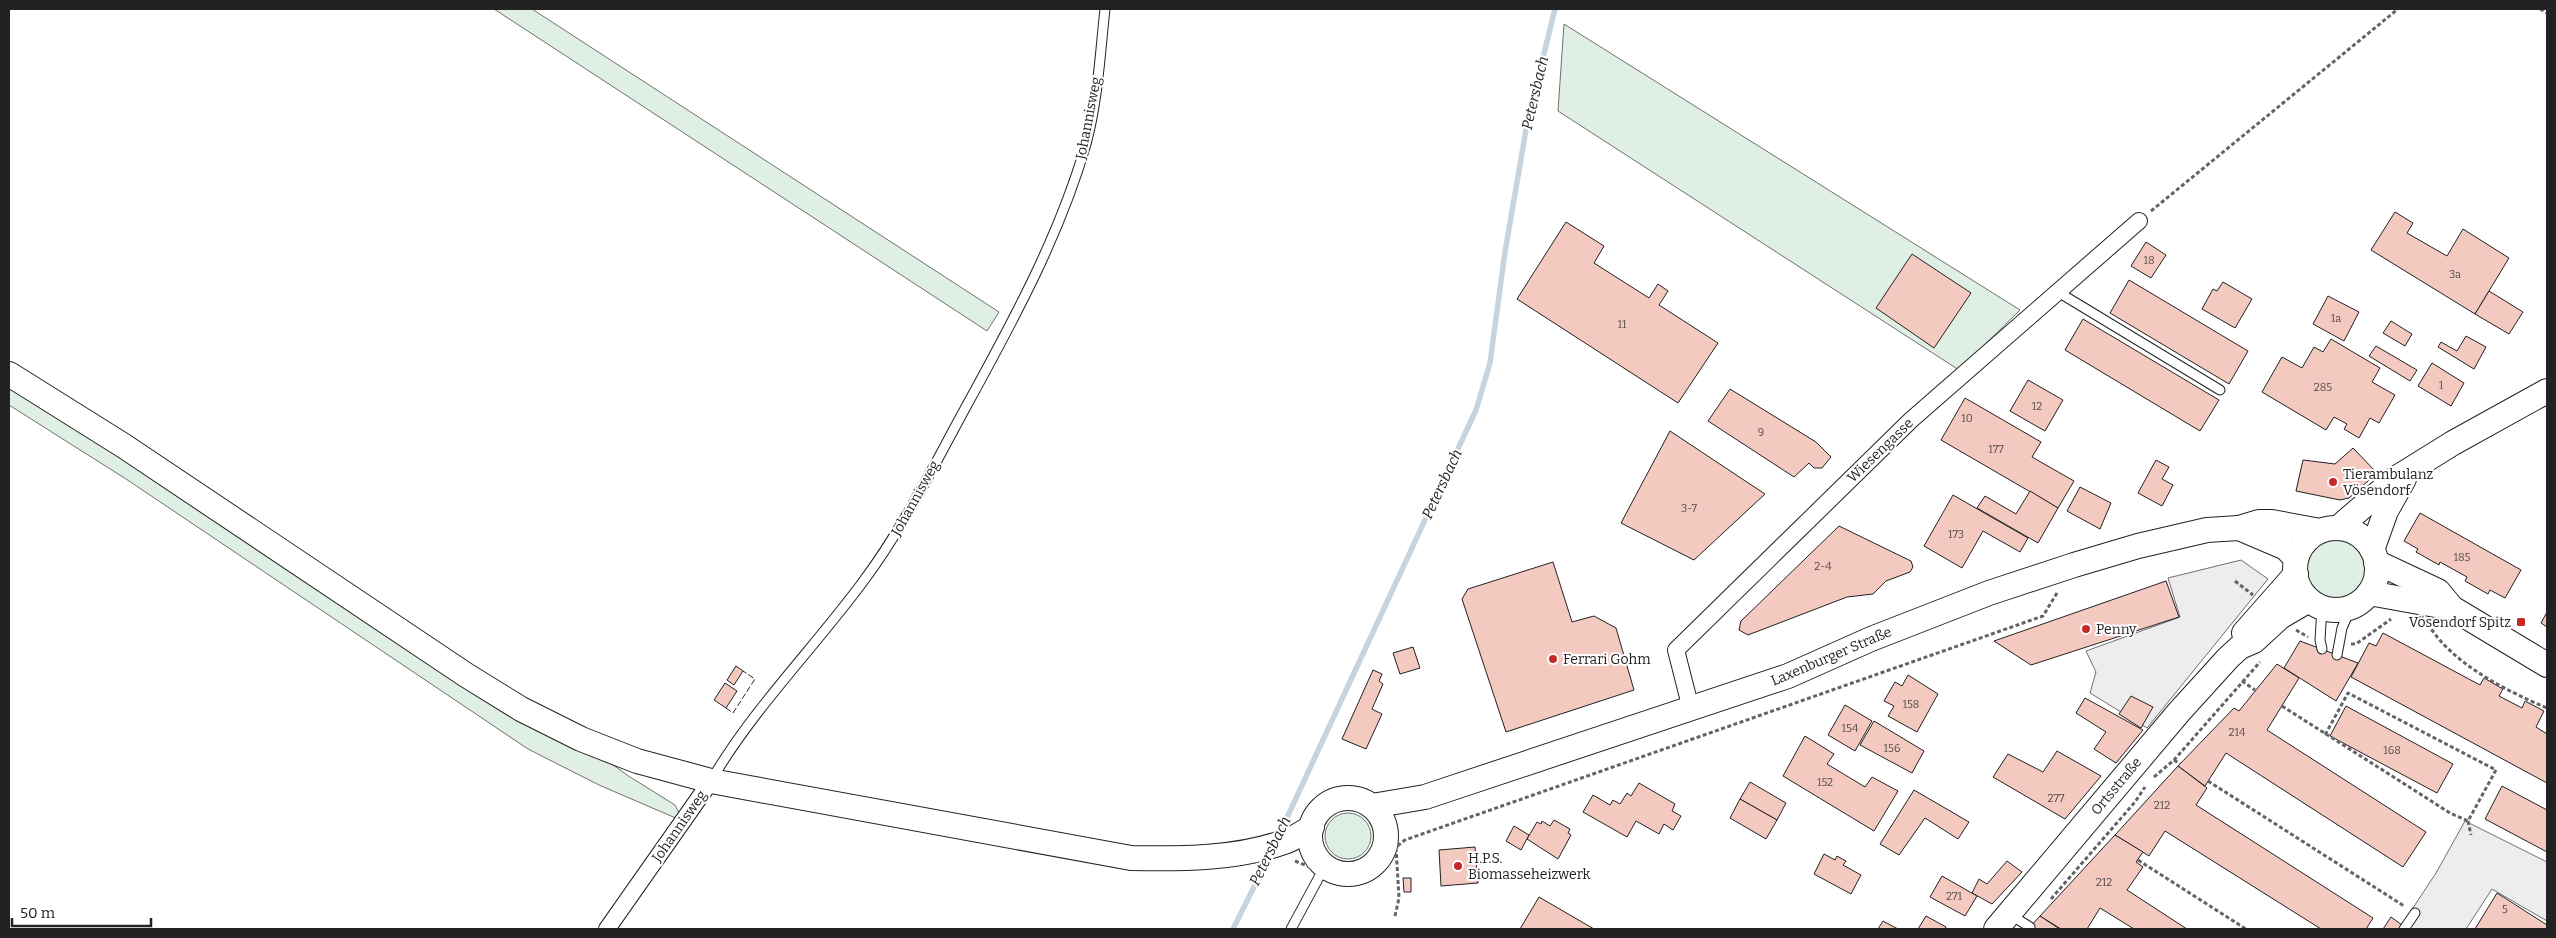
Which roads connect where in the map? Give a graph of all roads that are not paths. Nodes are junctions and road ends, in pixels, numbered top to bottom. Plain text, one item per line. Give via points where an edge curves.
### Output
1 (1104, 9) edge
2 (2139, 221) road end
3 (2058, 292) junction
4 (9, 374) edge
5 (2220, 390) dead end
6 (2547, 390) edge
7 (2406, 473) junction
8 (2239, 528) junction
9 (2329, 530) junction
10 (2374, 556) junction
11 (2296, 566) junction
12 (2360, 600) junction
13 (2316, 604) junction
14 (2452, 608) junction
15 (2273, 612) junction
16 (2321, 645) road end
17 (2337, 655) dead end
18 (2547, 665) edge
19 (1691, 709) junction
20 (711, 781) junction
21 (1425, 797) junction
22 (1372, 806) junction
23 (1312, 827) junction
24 (1386, 829) junction
25 (1286, 851) junction
26 (1320, 864) junction
27 (2415, 913) road end
28 (2002, 922) edge
29 (2030, 927) dead end
30 (607, 929) edge
31 (1291, 929) edge
32 (2404, 929) edge

1 - 20 lane, Johannisweg via 1086,142 1045,258 1019,311 892,540 862,583 738,738
2 - 3 street, Wiesengasse
3 - 5 lane
3 - 19 street, Wiesengasse via 1911,420 1676,650
4 - 20 main road via 124,446 521,709 581,739 637,761
6 - 7 main road
7 - 9 main road
7 - 10 main road via 2386,511
8 - 9 main road, Laxenburger Straße via 2258,522 2272,522
8 - 11 main road via 2286,548
8 - 19 main road, Laxenburger Straße via 2190,534 2074,565 1971,600 1788,676
9 - 10 main road via 2358,535
9 - 11 main road via 2308,540
10 - 12 main road via 2375,578
10 - 14 main road via 2438,591
11 - 13 main road via 2300,588
11 - 15 main road, Ortsstraße
12 - 13 main road via 2337,610
12 - 14 main road via 2407,599
12 - 17 lane via 2342,628
13 - 15 main road, Ortsstraße
13 - 16 lane
14 - 18 main road
15 - 28 main road, Ortsstraße via 2244,632 2240,647 2179,712
19 - 21 main road, Laxenburger Straße
20 - 25 main road via 1131,858 1194,857 1253,849
20 - 30 street, Johannisweg
21 - 22 main road, Laxenburger Straße
21 - 24 main road, Laxenburger Straße
22 - 23 main road, Laxenburger Straße via 1358,800 1336,800 1318,814
22 - 24 main road
23 - 25 main road, Laxenburger Straße
23 - 26 main road via 1310,840
24 - 26 main road via 1381,855 1366,870 1342,874
25 - 26 main road
26 - 31 lane
27 - 32 lane
28 - 29 lane

